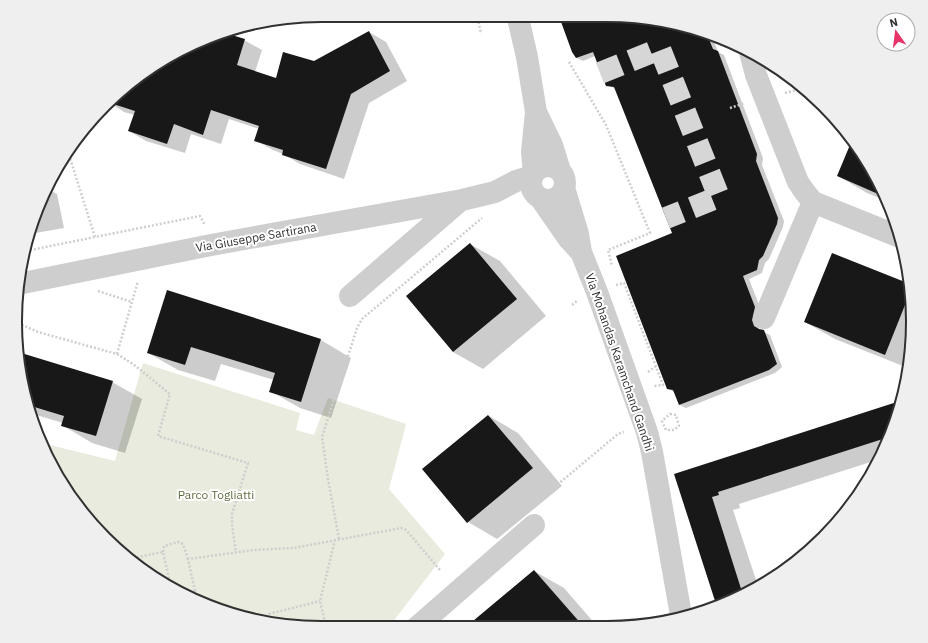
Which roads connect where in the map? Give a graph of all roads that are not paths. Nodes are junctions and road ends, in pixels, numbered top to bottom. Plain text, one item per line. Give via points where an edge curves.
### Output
1 (519, 22) edge
2 (752, 60) edge
3 (536, 112) junction
4 (533, 174) junction
5 (562, 180) junction
6 (495, 192) junction
7 (539, 198) junction
8 (462, 200) junction
9 (813, 202) junction
10 (893, 234) edge
11 (581, 252) junction
12 (25, 283) edge
13 (350, 296) dead end
14 (764, 318) dead end
15 (534, 525) dead end
16 (680, 612) edge
17 (424, 621) edge

1 - 3 street, Via Mohandas Karamchand Gandhi
2 - 9 street via 798,182
3 - 4 street, Via Mohandas Karamchand Gandhi via 532,152
3 - 5 street, Via Mohandas Karamchand Gandhi via 552,145
4 - 5 street via 544,166 550,166
4 - 6 street, Via Giuseppe Sartirana
4 - 7 street via 531,187
5 - 7 street via 557,198
5 - 11 street, Via Mohandas Karamchand Gandhi
6 - 7 street, Via Giuseppe Sartirana
6 - 8 street, Via Giuseppe Sartirana
7 - 11 street, Via Mohandas Karamchand Gandhi
8 - 12 street, Via Giuseppe Sartirana via 211,245
8 - 13 street
9 - 10 street
9 - 14 street
11 - 16 street, Via Mohandas Karamchand Gandhi via 647,432
15 - 17 street

